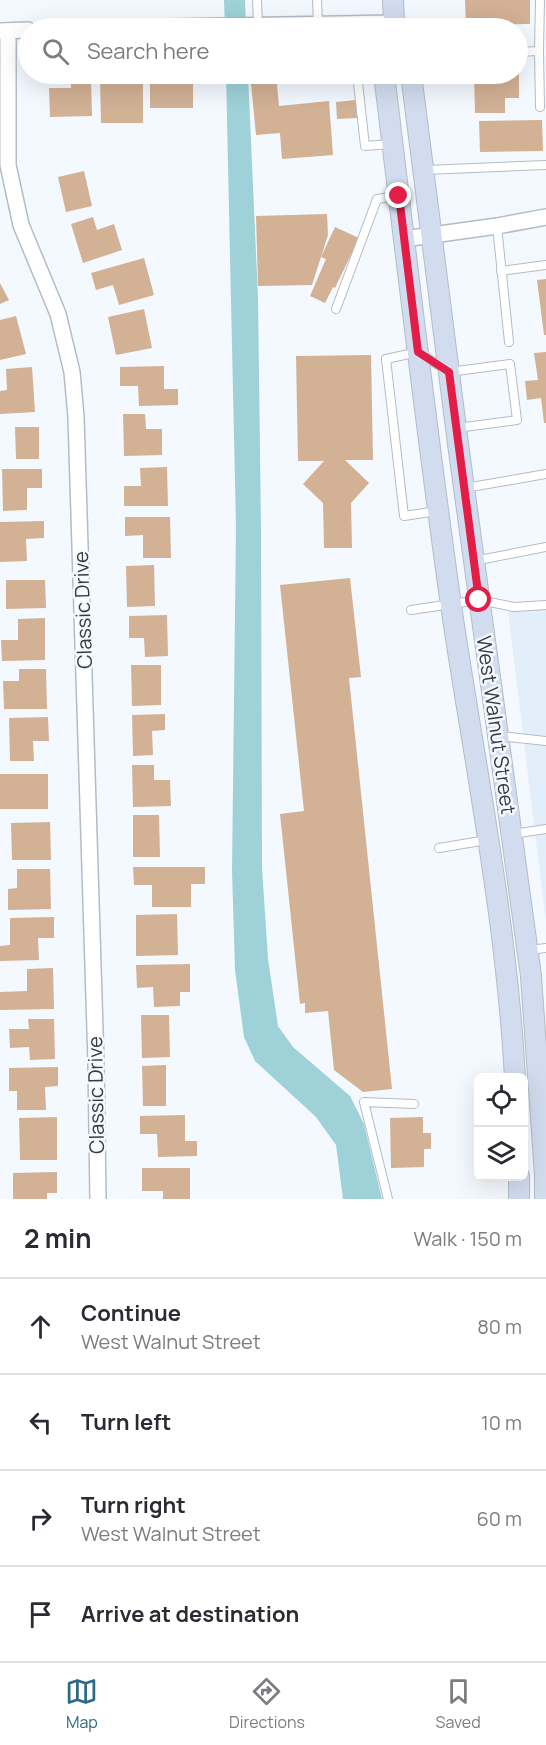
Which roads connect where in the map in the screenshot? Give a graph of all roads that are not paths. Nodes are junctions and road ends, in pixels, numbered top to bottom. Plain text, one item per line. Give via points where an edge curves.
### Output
1 (257, 0) edge
2 (317, 0) edge
3 (393, 0) edge
4 (540, 0) edge
5 (255, 18) edge
6 (318, 18) edge
7 (394, 18) edge
8 (4, 31) edge
9 (539, 51) junction
10 (528, 52) edge
11 (358, 84) edge
12 (385, 84) edge
13 (412, 84) edge
14 (540, 107) dead end
15 (393, 144) junction
16 (4, 154) edge
17 (546, 165) edge
18 (423, 171) junction
19 (399, 196) junction
20 (546, 217) edge
21 (497, 226) junction
22 (432, 235) junction
23 (404, 239) junction
24 (546, 265) edge
25 (501, 271) junction
26 (336, 309) dead end
27 (509, 342) dead end
28 (418, 352) junction
29 (449, 372) junction
30 (456, 428) junction
31 (546, 474) edge
32 (464, 488) junction
33 (439, 511) junction
34 (546, 547) edge
35 (474, 561) junction
36 (479, 600) junction
37 (452, 604) junction
38 (546, 605) edge
39 (411, 610) dead end
40 (470, 729) junction
41 (498, 736) junction
42 (546, 741) edge
43 (546, 829) edge
44 (511, 835) junction
45 (488, 840) junction
46 (439, 848) dead end
47 (533, 947) edge
48 (515, 1073) edge
49 (414, 1104) dead end
50 (544, 1118) edge
51 (519, 1181) edge
52 (98, 1199) edge
53 (388, 1199) edge
54 (519, 1199) edge
55 (545, 1199) edge

1 - 5 lane
2 - 6 lane
3 - 7 main road
4 - 9 lane
8 - 16 street, Classic Drive
9 - 10 lane
9 - 14 lane
11 - 15 lane via 365,146
12 - 15 main road, West Walnut Street
13 - 18 main road, West Walnut Street
15 - 19 main road, West Walnut Street
16 - 52 street, Classic Drive via 21,225 58,314 72,372
17 - 18 lane
18 - 22 main road, West Walnut Street
19 - 23 main road, West Walnut Street
19 - 26 lane via 377,199
20 - 21 street
21 - 22 street
21 - 25 lane
22 - 23 street
22 - 29 main road, West Walnut Street
23 - 28 main road, West Walnut Street
24 - 25 lane
25 - 27 lane
28 - 29 lane
28 - 33 main road, West Walnut Street
28 - 33 lane via 386,360 404,516
29 - 30 main road, West Walnut Street
29 - 30 lane via 510,364 517,420
30 - 32 main road, West Walnut Street
31 - 32 lane
32 - 35 main road, West Walnut Street
33 - 37 main road, West Walnut Street
34 - 35 lane
35 - 36 main road, West Walnut Street
36 - 37 lane
36 - 38 lane via 514,607
36 - 41 main road, West Walnut Street
37 - 39 lane
37 - 40 main road, West Walnut Street
40 - 44 main road via 491,747 498,800
40 - 45 main road, West Walnut Street
41 - 42 lane
41 - 44 main road, West Walnut Street
43 - 44 lane
44 - 47 main road, West Walnut Street
45 - 46 lane
45 - 47 main road via 496,839 506,850 515,904
45 - 48 main road, West Walnut Street
47 - 50 main road, West Walnut Street via 531,976
49 - 53 lane via 364,1102
50 - 55 main road, West Walnut Street
51 - 54 main road

